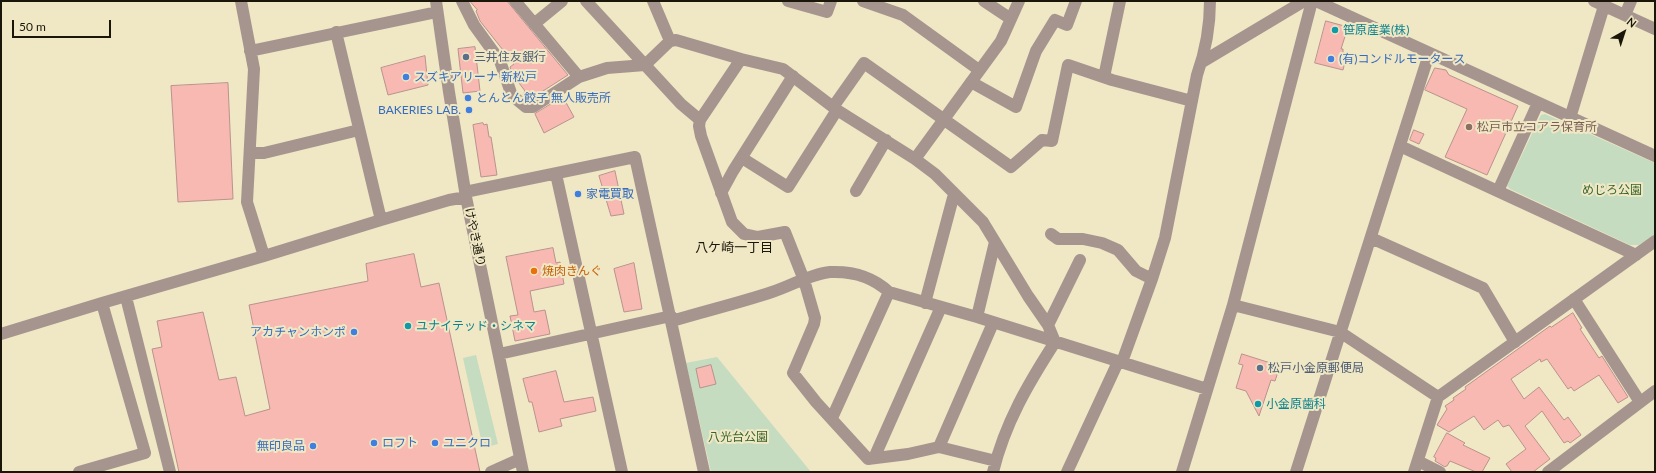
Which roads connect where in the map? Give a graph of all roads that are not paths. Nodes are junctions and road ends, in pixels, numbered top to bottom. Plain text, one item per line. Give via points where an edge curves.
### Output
1 (241, 1) edge
2 (462, 1) edge
3 (515, 1) edge
4 (562, 1) edge
5 (586, 1) edge
6 (652, 1) edge
7 (788, 1) edge
8 (831, 1) edge
9 (862, 1) edge
10 (984, 1) edge
11 (1019, 1) edge
12 (1076, 1) edge
13 (1120, 1) edge
14 (1210, 1) edge
15 (1304, 1) edge
16 (1312, 1) edge
17 (1316, 1) edge
18 (1631, 1) edge
19 (1599, 3) edge
20 (437, 6) edge
21 (1625, 15) junction
22 (1011, 19) junction
23 (534, 24) junction
24 (1655, 29) edge
25 (336, 32) junction
26 (670, 41) junction
27 (250, 51) junction
28 (1429, 54) junction
29 (740, 59) junction
30 (1202, 62) junction
31 (645, 65) junction
32 (979, 70) junction
33 (793, 76) junction
34 (1104, 76) junction
35 (579, 77) junction
36 (971, 82) junction
37 (1192, 101) junction
38 (1538, 103) junction
39 (835, 108) junction
40 (1570, 118) junction
41 (943, 119) junction
42 (700, 120) junction
43 (359, 130) junction
44 (886, 140) junction
45 (1400, 146) junction
46 (250, 153) junction
47 (1655, 156) edge
48 (742, 158) junction
49 (915, 159) junction
50 (556, 174) junction
51 (856, 191) dead end
52 (1498, 191) junction
53 (721, 193) junction
54 (466, 194) junction
55 (954, 194) junction
56 (380, 220) junction
57 (1051, 234) dead end
58 (1371, 238) junction
59 (1655, 241) edge
60 (995, 242) junction
61 (1636, 254) junction
62 (264, 256) junction
63 (1080, 260) dead end
64 (804, 280) junction
65 (1152, 280) junction
66 (889, 292) junction
67 (126, 296) junction
68 (1574, 299) junction
69 (102, 303) junction
70 (925, 303) junction
71 (1233, 305) junction
72 (941, 308) junction
73 (977, 317) junction
74 (671, 318) junction
75 (993, 323) junction
76 (1048, 325) junction
77 (1340, 332) junction
78 (592, 333) junction
79 (1, 334) edge
80 (1055, 342) junction
81 (1515, 342) junction
82 (499, 354) junction
83 (1120, 362) junction
84 (1207, 389) junction
85 (1655, 391) edge
86 (1438, 397) junction
87 (1640, 402) junction
88 (832, 418) junction
89 (939, 447) junction
90 (874, 458) junction
91 (520, 459) junction
92 (994, 467) edge
93 (1416, 467) edge
94 (173, 469) edge
95 (78, 472) edge
96 (491, 472) edge
97 (523, 472) edge
98 (622, 472) edge
99 (704, 472) edge
100 (1067, 472) edge
101 (1182, 472) edge
102 (1296, 472) edge
103 (1440, 472) edge
104 (1548, 472) edge

1 - 27 street
2 - 35 street via 474,25 500,61 511,93 526,107 533,107
3 - 23 street
4 - 23 street
5 - 31 street
6 - 26 street
7 - 8 street via 827,12
9 - 32 street via 903,15
10 - 22 street
11 - 22 street
12 - 36 street via 1068,25 1055,20 1036,51 1016,107
13 - 34 street
14 - 30 street via 1210,27
15 - 30 street
16 - 71 street
17 - 28 street
18 - 21 street
19 - 21 street
19 - 40 street
20 - 25 street
20 - 54 street, けやき通り
21 - 24 street
22 - 32 street via 1001,41
23 - 35 street
25 - 27 street
25 - 43 street
26 - 29 street via 676,40
26 - 31 street
27 - 46 street via 254,79
28 - 38 street
28 - 45 street
29 - 33 street via 783,69
29 - 42 street
30 - 37 street
31 - 35 street via 607,68
31 - 42 street via 680,104
32 - 36 street
33 - 39 street
33 - 48 street
34 - 37 street
34 - 41 street via 1068,65 1052,141 1042,140 1011,167
36 - 41 street
37 - 65 street via 1165,238
38 - 40 street
38 - 52 street
39 - 41 street via 864,63
39 - 44 street
39 - 48 street via 788,187
40 - 47 street
41 - 49 street
42 - 53 street via 701,136
43 - 46 street via 264,153
43 - 56 street
44 - 49 street
44 - 51 street
45 - 52 street
45 - 58 street
46 - 62 street via 247,202
48 - 53 street
49 - 55 street via 935,174
50 - 54 street
50 - 74 street via 635,157
50 - 78 street
52 - 61 street
53 - 64 street via 732,222 744,234 758,237 785,232
54 - 56 street
54 - 82 street, けやき通り
55 - 60 street via 983,222
55 - 70 street
56 - 62 street
57 - 65 street via 1058,239 1083,239 1118,250 1136,271
58 - 77 street
58 - 81 street via 1482,288
59 - 61 street
60 - 73 street
60 - 76 street
61 - 68 street
62 - 67 street
63 - 76 street
64 - 66 street via 829,272 854,273 878,282
64 - 74 street via 773,292
64 - 88 street via 815,318 792,373
65 - 83 street
66 - 70 street
66 - 88 street
67 - 69 street
67 - 94 street
68 - 81 street
68 - 87 street
69 - 79 street
69 - 95 street via 145,452
70 - 72 street
71 - 77 street
71 - 84 street
72 - 73 street
72 - 90 street
73 - 75 street
74 - 78 street
74 - 99 street
75 - 80 street
75 - 89 street
76 - 80 street
77 - 86 street
77 - 102 street
78 - 82 street
78 - 98 street
80 - 83 street
80 - 92 street via 1010,420
81 - 86 street
82 - 91 street, けやき通り
83 - 84 street
83 - 100 street
84 - 101 street
85 - 87 street
86 - 93 street
87 - 104 street
88 - 90 street via 868,459
89 - 90 street
89 - 92 street
91 - 96 street
91 - 97 street, けやき通り
93 - 103 street

